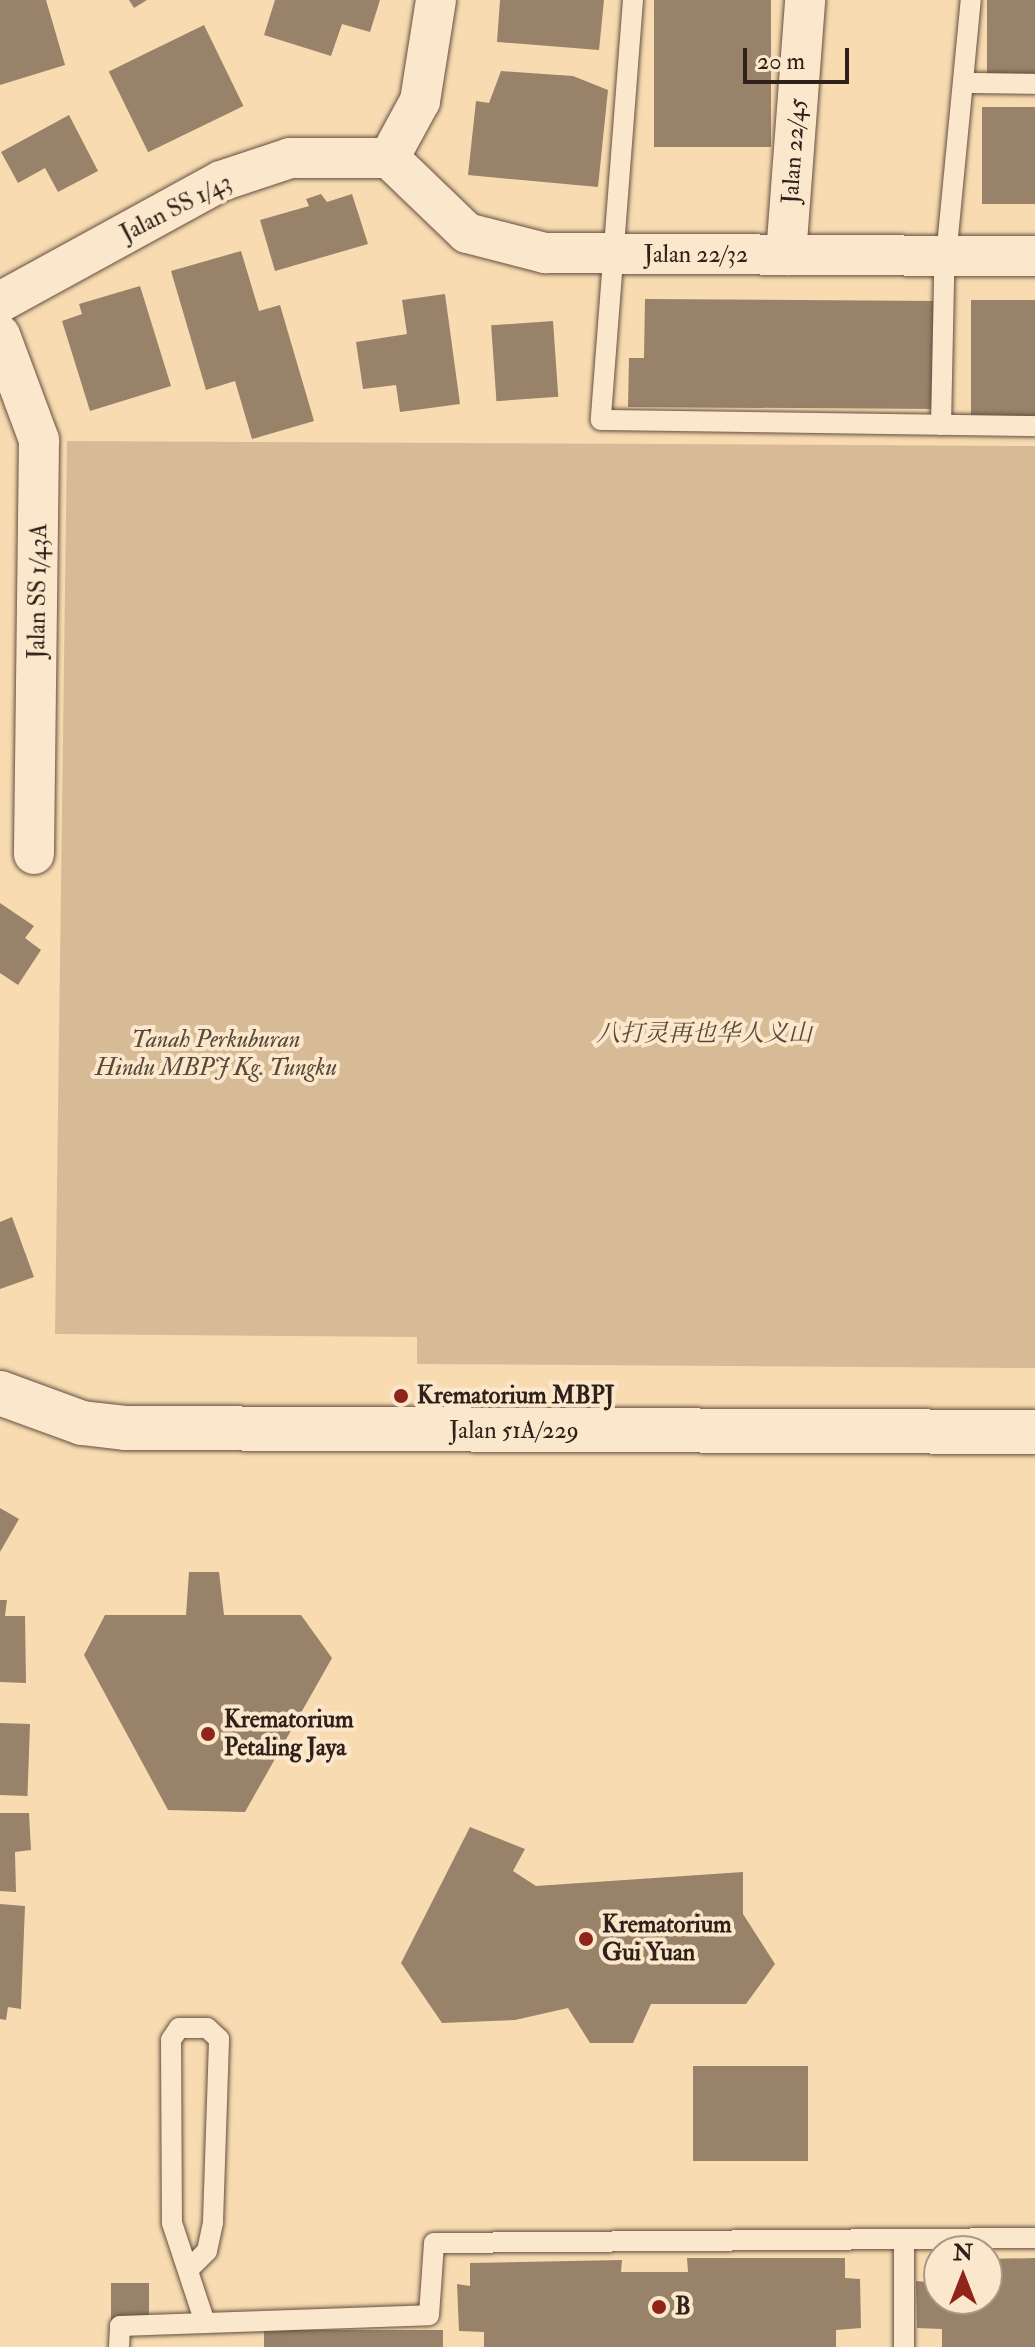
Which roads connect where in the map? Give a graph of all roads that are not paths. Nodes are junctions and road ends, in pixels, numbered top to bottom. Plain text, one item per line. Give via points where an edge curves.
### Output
1 (436, 0) edge
2 (633, 0) edge
3 (805, 0) edge
4 (971, 0) edge
5 (967, 83) junction
6 (1035, 84) edge
7 (389, 158) junction
8 (614, 254) junction
9 (786, 255) junction
10 (948, 256) junction
11 (1035, 256) edge
12 (0, 302) edge
13 (0, 335) edge
14 (941, 425) junction
15 (1035, 426) edge
16 (34, 854) dead end
17 (0, 1393) edge
18 (1035, 1432) edge
19 (1035, 2238) edge
20 (904, 2239) junction
21 (192, 2266) junction
22 (205, 2323) junction
23 (119, 2347) edge
24 (904, 2347) edge

1 - 7 street via 420,101
2 - 8 lane
3 - 9 street, Jalan 22/45
4 - 5 lane
5 - 6 lane
5 - 10 lane
7 - 8 street, Jalan 22/32 via 467,233 545,253
7 - 12 street, Jalan SS 1/43 via 290,158 221,181
8 - 9 street, Jalan 22/32
8 - 14 lane via 601,420
9 - 10 street, Jalan 22/32
10 - 11 street, Jalan 22/32
10 - 14 lane
13 - 16 street, Jalan SS 1/43A via 39,440
14 - 15 lane
17 - 18 street, Jalan 51A/229 via 82,1423 125,1428
19 - 20 lane
20 - 22 lane via 434,2243 429,2315
20 - 24 lane
21 - 21 lane via 172,2223 171,2040 179,2028 207,2028 219,2039 213,2222 207,2251
21 - 22 lane
22 - 23 lane via 120,2326

